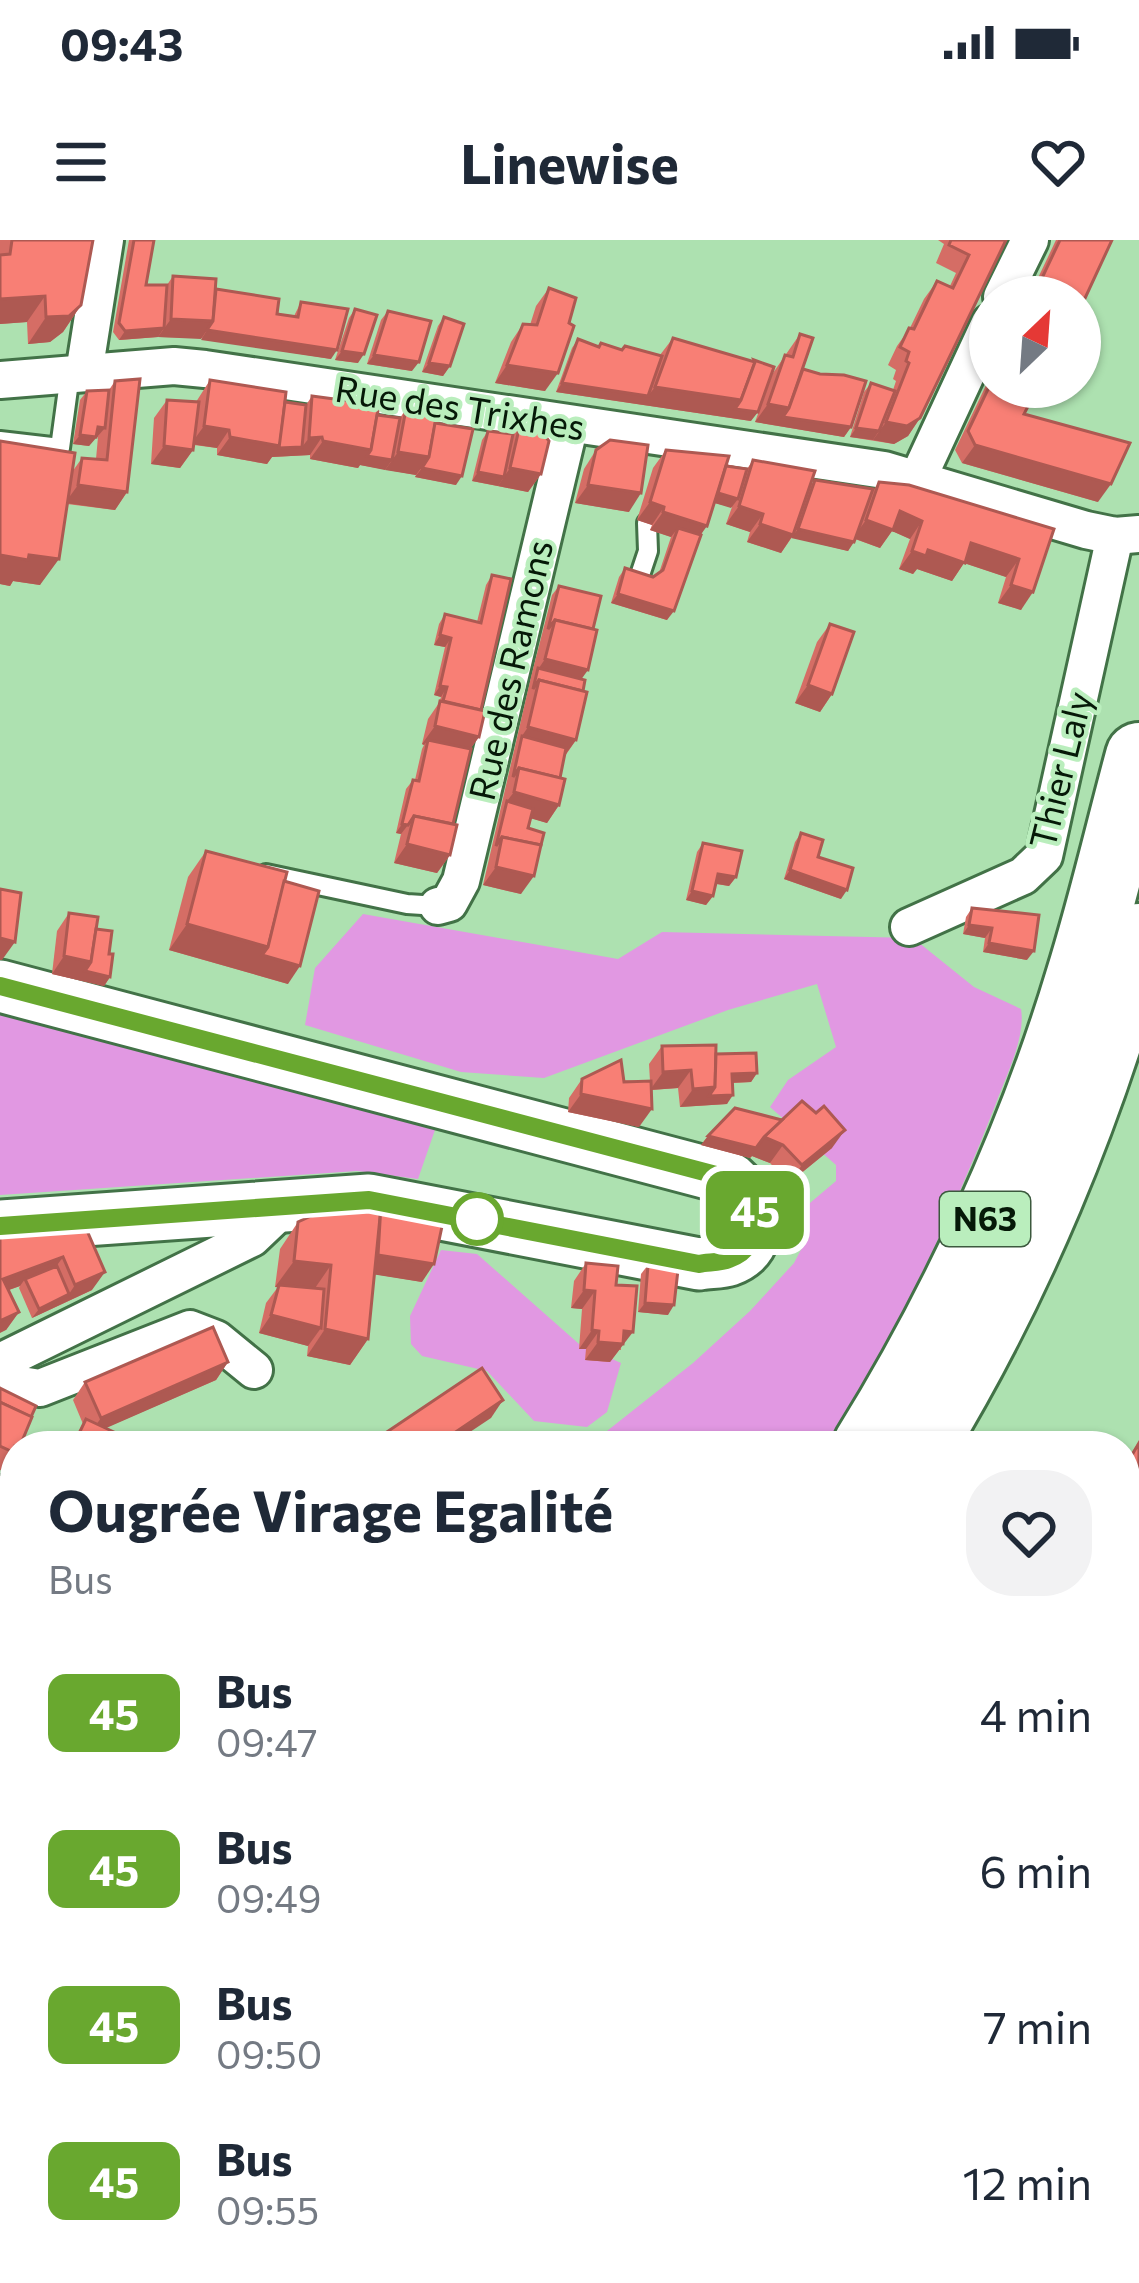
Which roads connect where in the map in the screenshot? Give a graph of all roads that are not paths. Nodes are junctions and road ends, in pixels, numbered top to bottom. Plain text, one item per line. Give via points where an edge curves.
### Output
1 (105, 240) edge
2 (1030, 240) edge
3 (1012, 276) edge
4 (969, 368) edge
5 (77, 374) junction
6 (0, 380) edge
7 (570, 424) junction
8 (0, 441) edge
9 (918, 478) junction
10 (646, 523) dead end
11 (1127, 535) edge
12 (641, 572) edge
13 (1139, 756) edge
14 (247, 869) edge
15 (438, 906) joint
16 (909, 927) dead end
17 (1114, 970) edge
18 (0, 986) edge
19 (272, 1207) junction
20 (0, 1226) edge
21 (0, 1366) edge
22 (254, 1370) dead end
23 (875, 1431) edge
24 (931, 1431) edge

1 - 5 street
2 - 3 street
4 - 9 street
5 - 6 street, Rue des Trixhes
5 - 7 street, Rue des Trixhes via 205,369
5 - 8 lane via 60,448
7 - 9 street, Rue des Trixhes via 667,447
7 - 15 street, Rue des Ramons via 461,881 449,903
9 - 11 street, Rue des Trixhes
10 - 12 lane
11 - 16 street, Thier Laly via 1044,856 1023,876
13 - 17 highway, N63
14 - 15 lane
17 - 23 highway, N63 via 1027,1123 966,1262
17 - 24 highway, N63 via 1068,1151
18 - 19 street via 731,1179 755,1210 745,1248 699,1264 369,1200
19 - 20 street
19 - 21 street via 272,1220 252,1238
21 - 22 street via 21,1385 40,1388 190,1329

